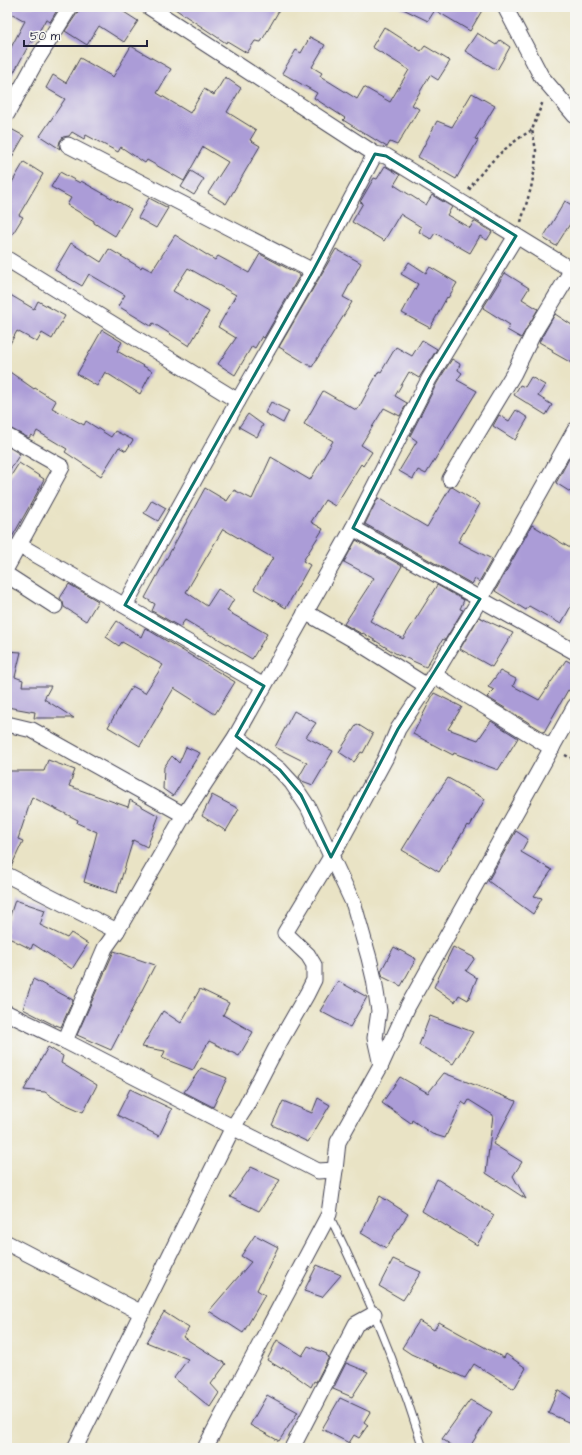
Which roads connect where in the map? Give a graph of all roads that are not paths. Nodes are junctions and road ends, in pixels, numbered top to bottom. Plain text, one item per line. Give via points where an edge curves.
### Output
1 (70, 7) edge
2 (505, 7) edge
3 (152, 8) edge
4 (7, 114) edge
5 (575, 116) edge
6 (68, 145) dead end
7 (375, 154) junction
8 (516, 236) junction
9 (7, 259) edge
10 (313, 271) junction
11 (573, 271) edge
12 (238, 401) junction
13 (575, 430) edge
14 (7, 436) edge
15 (450, 479) dead end
16 (353, 528) junction
17 (19, 545) junction
18 (7, 567) edge
19 (7, 576) edge
20 (480, 599) junction
21 (125, 605) junction
22 (55, 606) dead end
23 (306, 612) junction
24 (575, 652) edge
25 (430, 681) junction
26 (264, 686) junction
27 (575, 706) edge
28 (7, 724) edge
29 (236, 736) junction
30 (552, 748) junction
31 (184, 816) junction
32 (331, 857) junction
33 (7, 875) edge
34 (117, 931) junction
35 (7, 1014) edge
36 (66, 1041) junction
37 (381, 1066) junction
38 (233, 1128) junction
39 (336, 1170) junction
40 (329, 1214) junction
41 (7, 1244) edge
42 (142, 1313) junction
43 (374, 1314) junction
44 (75, 1448) edge
45 (205, 1448) edge
46 (292, 1448) edge
47 (423, 1448) edge

1 - 4 street
2 - 5 street via 541,76
3 - 7 street
6 - 10 street
7 - 8 street via 386,156
7 - 10 street
8 - 11 street
8 - 16 street via 429,379
9 - 12 street
10 - 12 street
11 - 15 street via 533,334 514,373
12 - 21 street
13 - 20 street
14 - 17 street via 62,467
16 - 20 street
16 - 23 street
17 - 18 street
17 - 21 street
19 - 22 street
20 - 24 street
20 - 25 street
21 - 26 street
23 - 25 street
23 - 26 street
25 - 30 street
25 - 32 street via 398,729 385,760
26 - 29 street
27 - 30 street
28 - 31 street via 32,730
29 - 31 street
29 - 32 street via 292,782 308,807
30 - 37 street via 408,1006
31 - 34 street
32 - 37 street via 354,905 369,958 379,1011 375,1038
32 - 38 street via 285,933 308,955 314,965 314,980
33 - 34 street
34 - 36 street via 105,948
35 - 36 street
36 - 38 street
37 - 39 street via 338,1142
38 - 39 street via 318,1171
38 - 42 street
39 - 40 street
40 - 43 lane via 351,1258
40 - 45 street
41 - 42 street
42 - 44 street
43 - 46 street via 356,1324
43 - 47 lane

